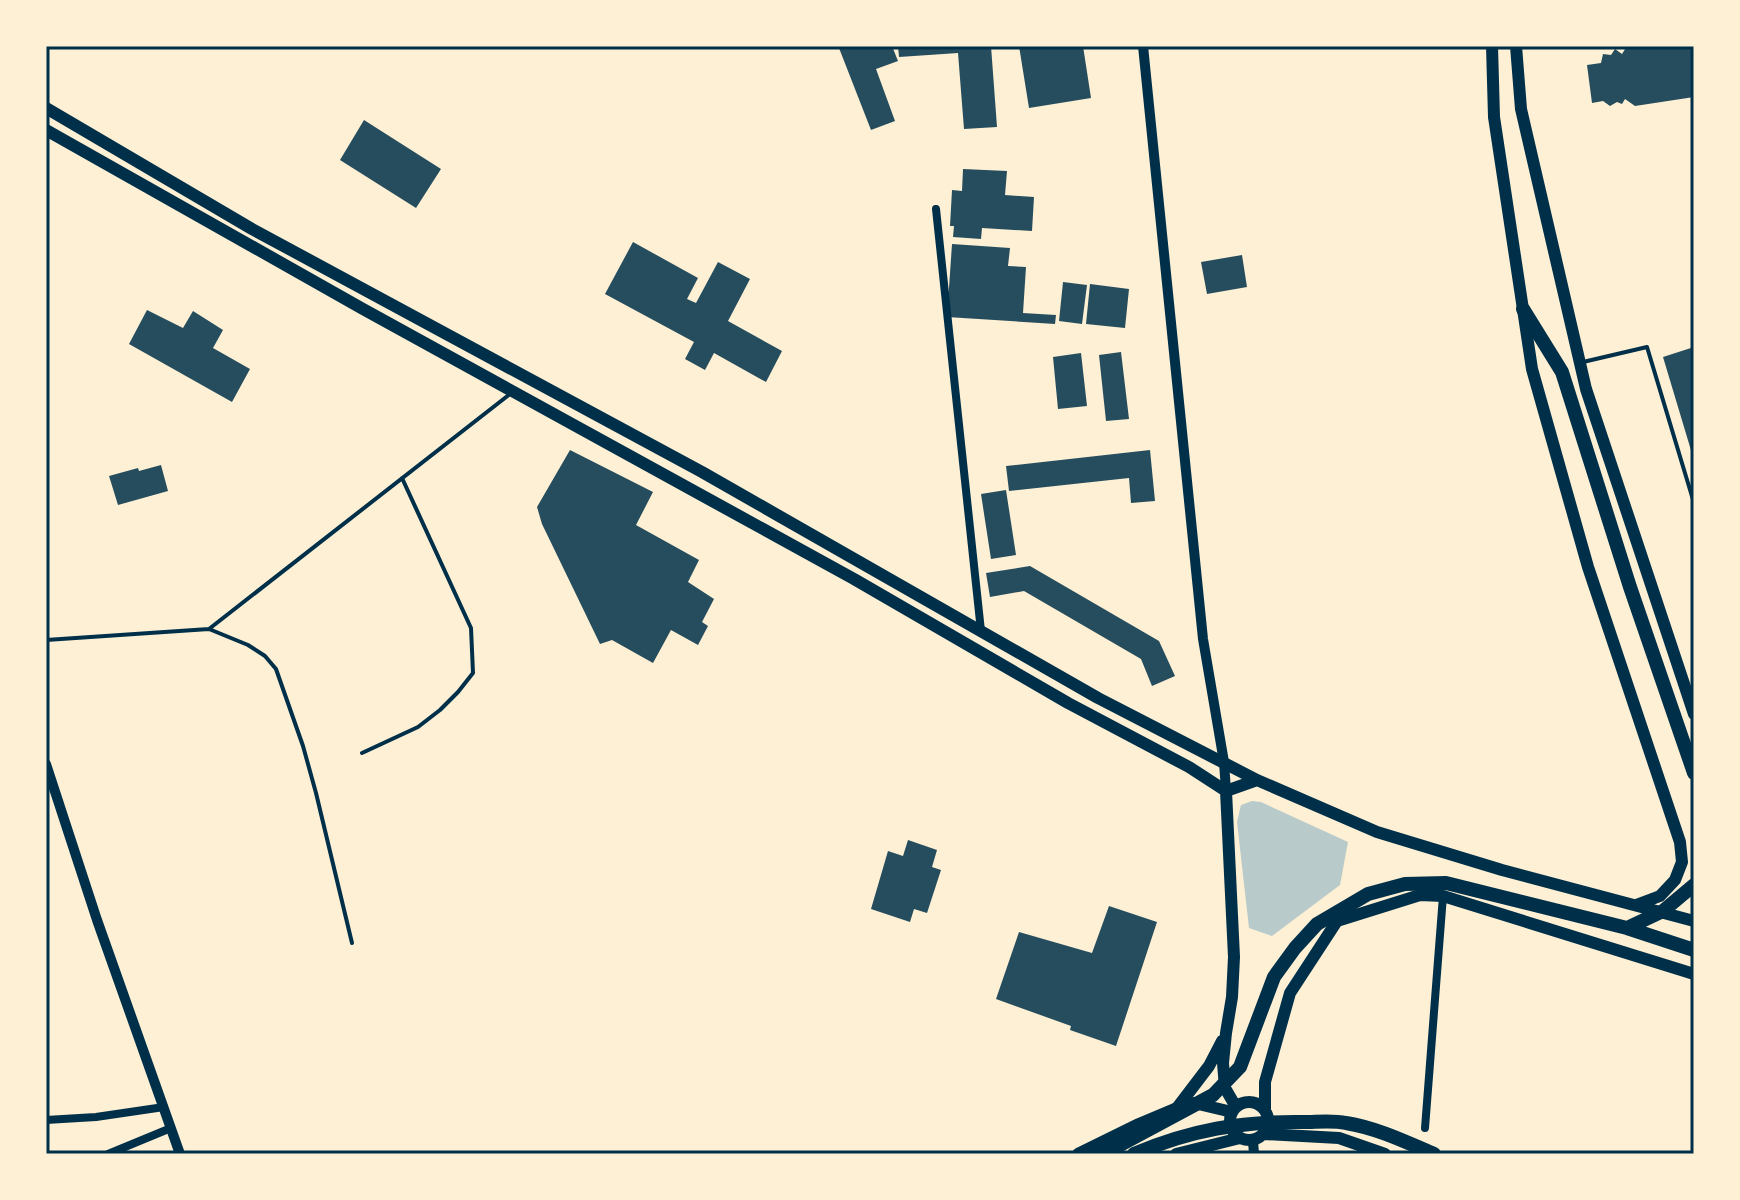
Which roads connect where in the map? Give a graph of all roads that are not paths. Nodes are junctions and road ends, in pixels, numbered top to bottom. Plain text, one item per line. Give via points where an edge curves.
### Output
1 (1143, 46) edge
2 (1492, 46) edge
3 (1516, 46) edge
4 (46, 108) edge
5 (46, 130) edge
6 (936, 209) dead end
7 (1523, 309) junction
8 (1581, 362) junction
9 (524, 376) junction
10 (513, 391) junction
11 (402, 478) junction
12 (1694, 503) edge
13 (209, 629) junction
14 (981, 632) junction
15 (46, 640) edge
16 (1694, 714) edge
17 (362, 753) dead end
18 (1224, 762) junction
19 (47, 771) edge
20 (1694, 773) edge
21 (1257, 780) junction
22 (1226, 791) junction
23 (1694, 885) edge
24 (1443, 896) junction
25 (1635, 905) junction
26 (1694, 921) edge
27 (1627, 928) junction
28 (352, 943) dead end
29 (1694, 950) edge
30 (1694, 974) edge
31 (1226, 1033) junction
32 (164, 1107) junction
33 (1177, 1108) junction
34 (1234, 1110) junction
35 (1265, 1110) junction
36 (46, 1120) edge
37 (171, 1128) junction
38 (1425, 1128) dead end
39 (1253, 1142) edge
40 (108, 1154) edge
41 (180, 1154) edge
42 (1078, 1154) edge
43 (1103, 1154) edge
44 (1134, 1154) edge
45 (1176, 1154) edge
46 (1385, 1154) edge
47 (1434, 1154) edge

1 - 18 street via 1203,639
2 - 7 main road via 1494,117
3 - 8 main road via 1521,109
4 - 9 main road via 252,229
5 - 10 main road
6 - 14 street
7 - 20 highway via 1562,372
7 - 25 main road via 1532,369 1588,567 1680,842 1682,862 1675,880 1660,896
8 - 12 lane via 1647,347
8 - 16 main road
9 - 10 street
9 - 14 main road
10 - 11 lane
10 - 22 main road
11 - 13 lane
11 - 17 lane via 471,628 473,673 418,727
13 - 15 lane
13 - 28 lane via 248,645 276,669 303,746
14 - 18 main road
18 - 21 main road
18 - 22 street
19 - 32 street
21 - 22 main road
21 - 25 main road via 1377,832
22 - 31 main road via 1234,957
23 - 27 highway via 1663,911
24 - 30 main road
24 - 35 main road via 1420,895 1337,921 1290,993 1265,1082
24 - 38 street
25 - 26 main road
27 - 29 highway
27 - 43 highway via 1446,883 1405,884 1368,894 1317,924 1295,948 1274,977 1240,1067 1213,1095
31 - 33 main road
31 - 34 main road via 1225,1088
32 - 36 street
32 - 37 street
33 - 34 main road via 1195,1103
33 - 42 main road
34 - 35 main road via 1247,1102
34 - 39 main road via 1232,1130
35 - 39 main road via 1269,1122
37 - 40 street
37 - 41 street
39 - 45 main road
39 - 46 main road via 1339,1138
44 - 47 highway via 1208,1129 1262,1122 1345,1122

